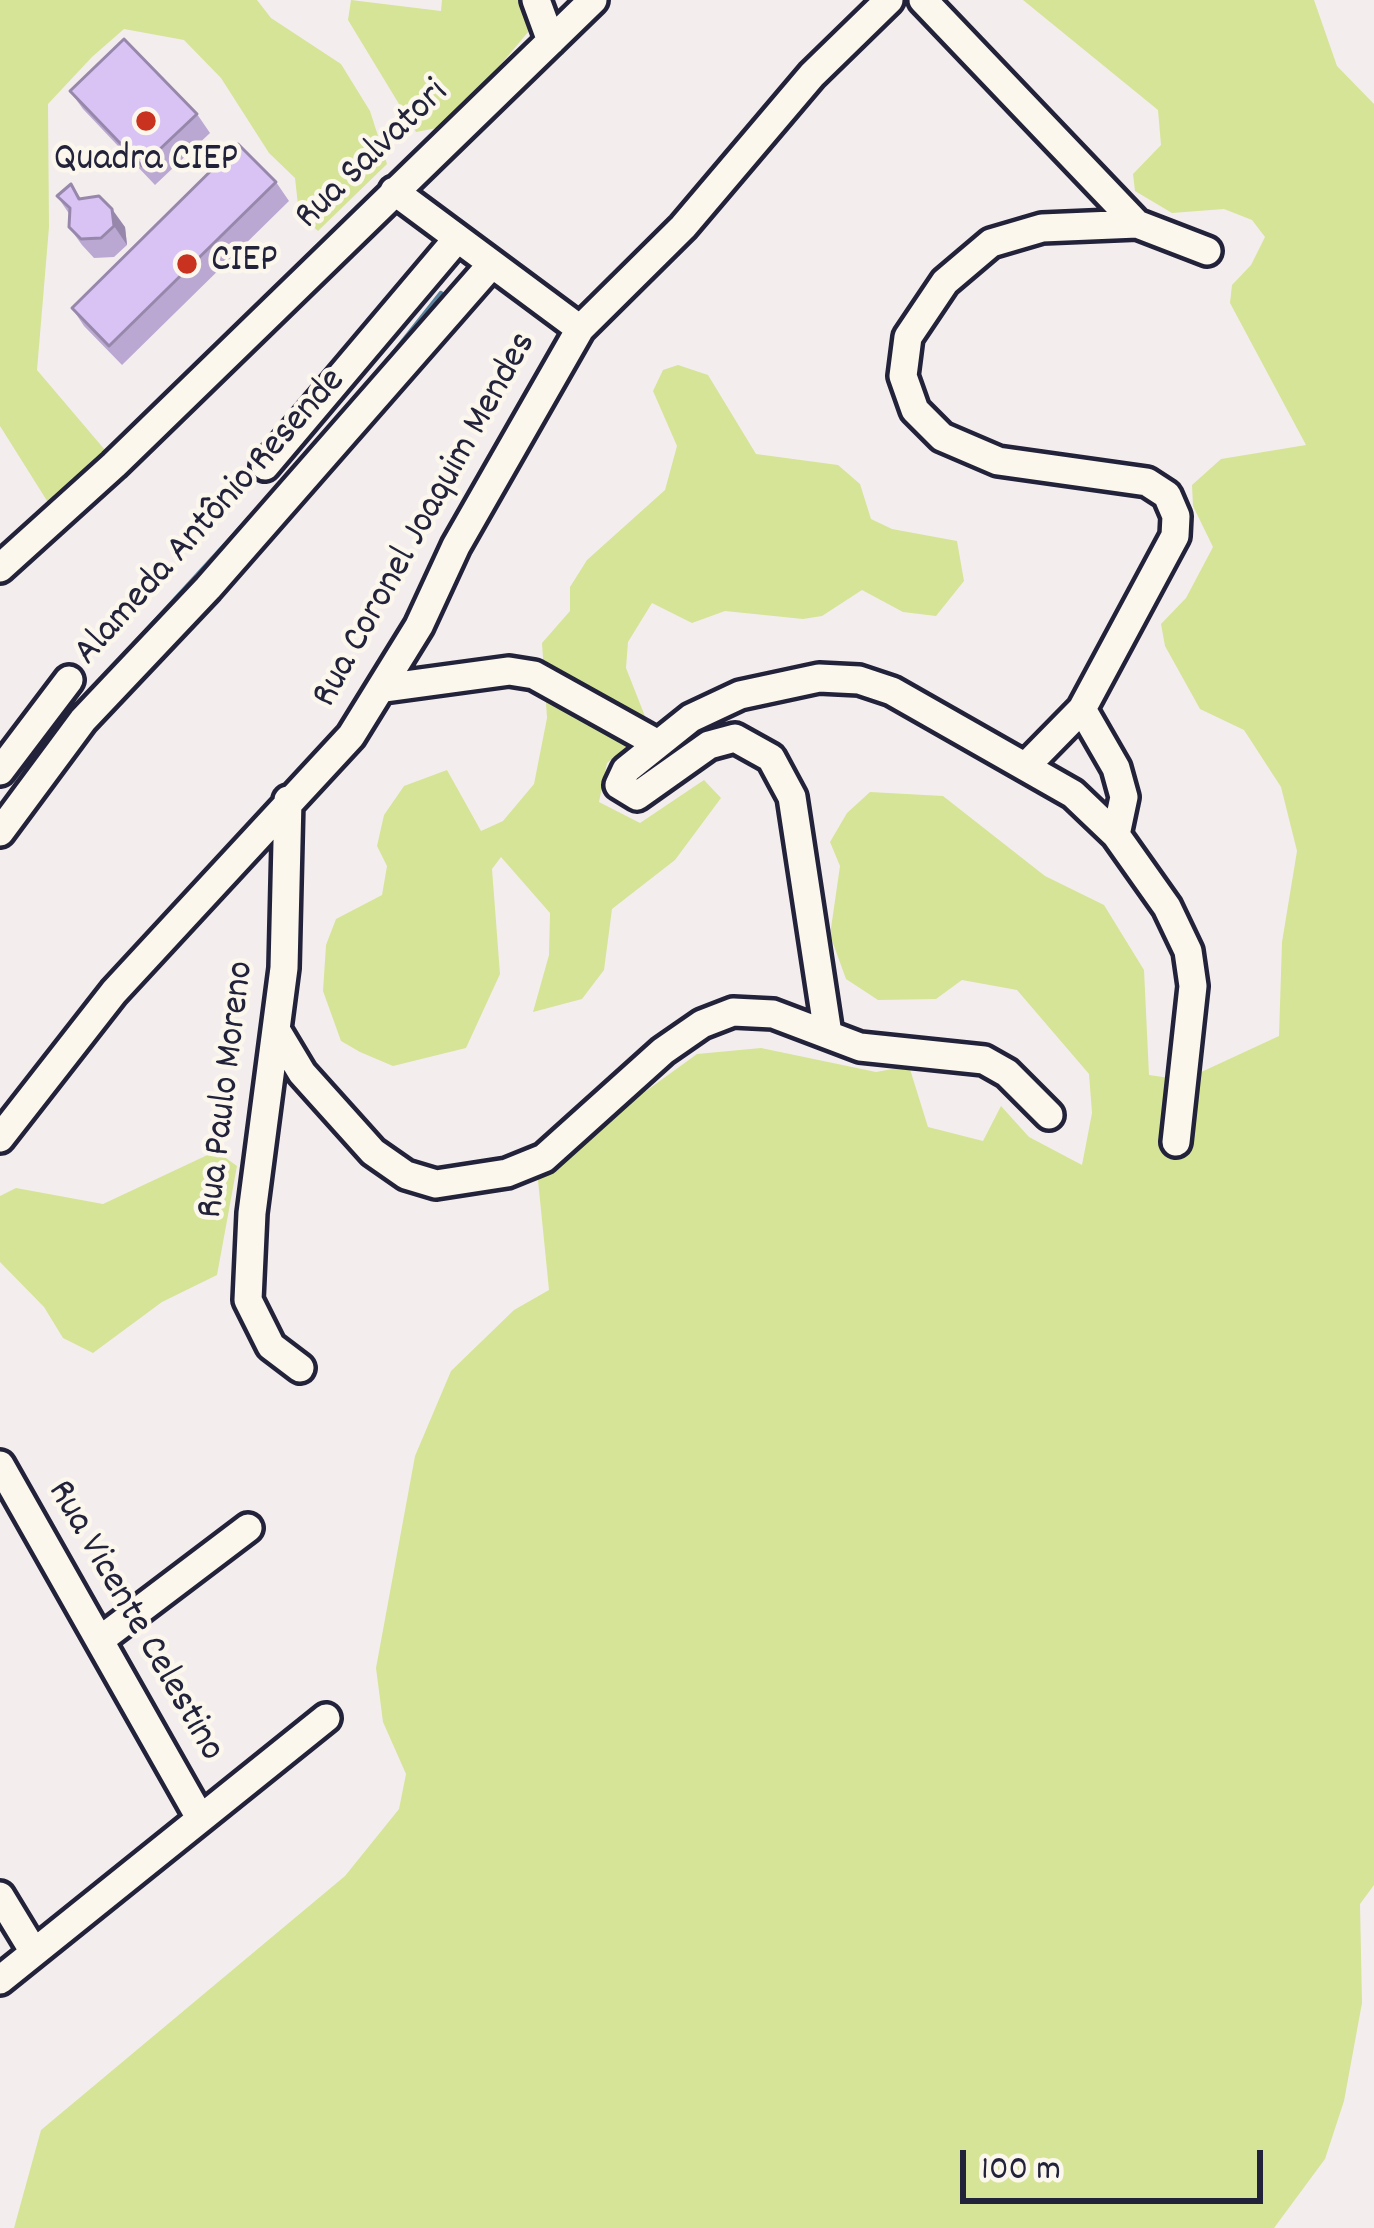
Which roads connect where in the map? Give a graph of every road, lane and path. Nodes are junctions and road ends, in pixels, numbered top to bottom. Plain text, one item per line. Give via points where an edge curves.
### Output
1 (536, 0) edge
2 (593, 0) edge
3 (889, 0) edge
4 (923, 0) edge
5 (551, 41) junction
6 (394, 191) junction
7 (1137, 224) junction
8 (458, 239) junction
9 (1207, 250) dead end
10 (491, 265) junction
11 (580, 329) junction
12 (265, 466) dead end
13 (0, 568) edge
14 (69, 680) dead end
15 (384, 688) junction
16 (1082, 710) junction
17 (658, 744) junction
18 (1026, 766) junction
19 (0, 771) edge
20 (288, 800) junction
21 (0, 832) edge
22 (1116, 835) junction
23 (278, 1033) junction
24 (828, 1034) junction
25 (1048, 1115) dead end
26 (0, 1138) edge
27 (1176, 1142) dead end
28 (300, 1368) dead end
29 (0, 1466) edge
30 (248, 1528) dead end
31 (100, 1640) junction
32 (326, 1718) dead end
33 (199, 1816) junction
34 (0, 1895) edge
35 (34, 1952) junction
36 (0, 1980) edge

1 - 5 street
2 - 5 street, Rua Salvatori
3 - 11 street, Rua Coronel Joaquim Mendes
4 - 7 street
5 - 6 street, Rua Salvatori
6 - 8 street, Rua Coronel Joaquim Mendes
6 - 13 street, Rua Salvatori
7 - 9 street
7 - 16 street via 1042,228 991,244 945,282 908,337 904,376 915,410 942,437 998,461 1147,482 1167,495 1177,515 1175,536
8 - 10 street, Rua Coronel Joaquim Mendes
8 - 12 street, Alameda Antônio Resende
10 - 11 street, Rua Coronel Joaquim Mendes
10 - 21 street, Alameda Antônio Resende via 82,720
11 - 15 street, Rua Coronel Joaquim Mendes
14 - 19 street, Alameda Antônio Resende
15 - 17 street via 509,671 534,676
15 - 20 street, Rua Coronel Joaquim Mendes via 351,736
16 - 18 street
16 - 22 street via 1124,797
17 - 18 street via 740,694 820,678 859,680
17 - 24 street via 626,770 622,791 637,796 710,745 735,738 771,758 792,797
18 - 22 street via 1073,794
20 - 23 street, Rua Paulo Moreno
20 - 26 street, Rua Coronel Joaquim Mendes via 114,992
22 - 27 street via 1188,951 1193,986
23 - 24 street via 302,1073 373,1152 436,1184 544,1158 664,1052 733,1012 773,1014
23 - 28 street, Rua Paulo Moreno via 248,1300 271,1346
24 - 25 street via 860,1047 984,1060
29 - 31 street, Rua Vicente Celestino
30 - 31 street
31 - 33 street, Rua Vicente Celestino
32 - 33 street
33 - 35 street
34 - 35 street
35 - 36 street

